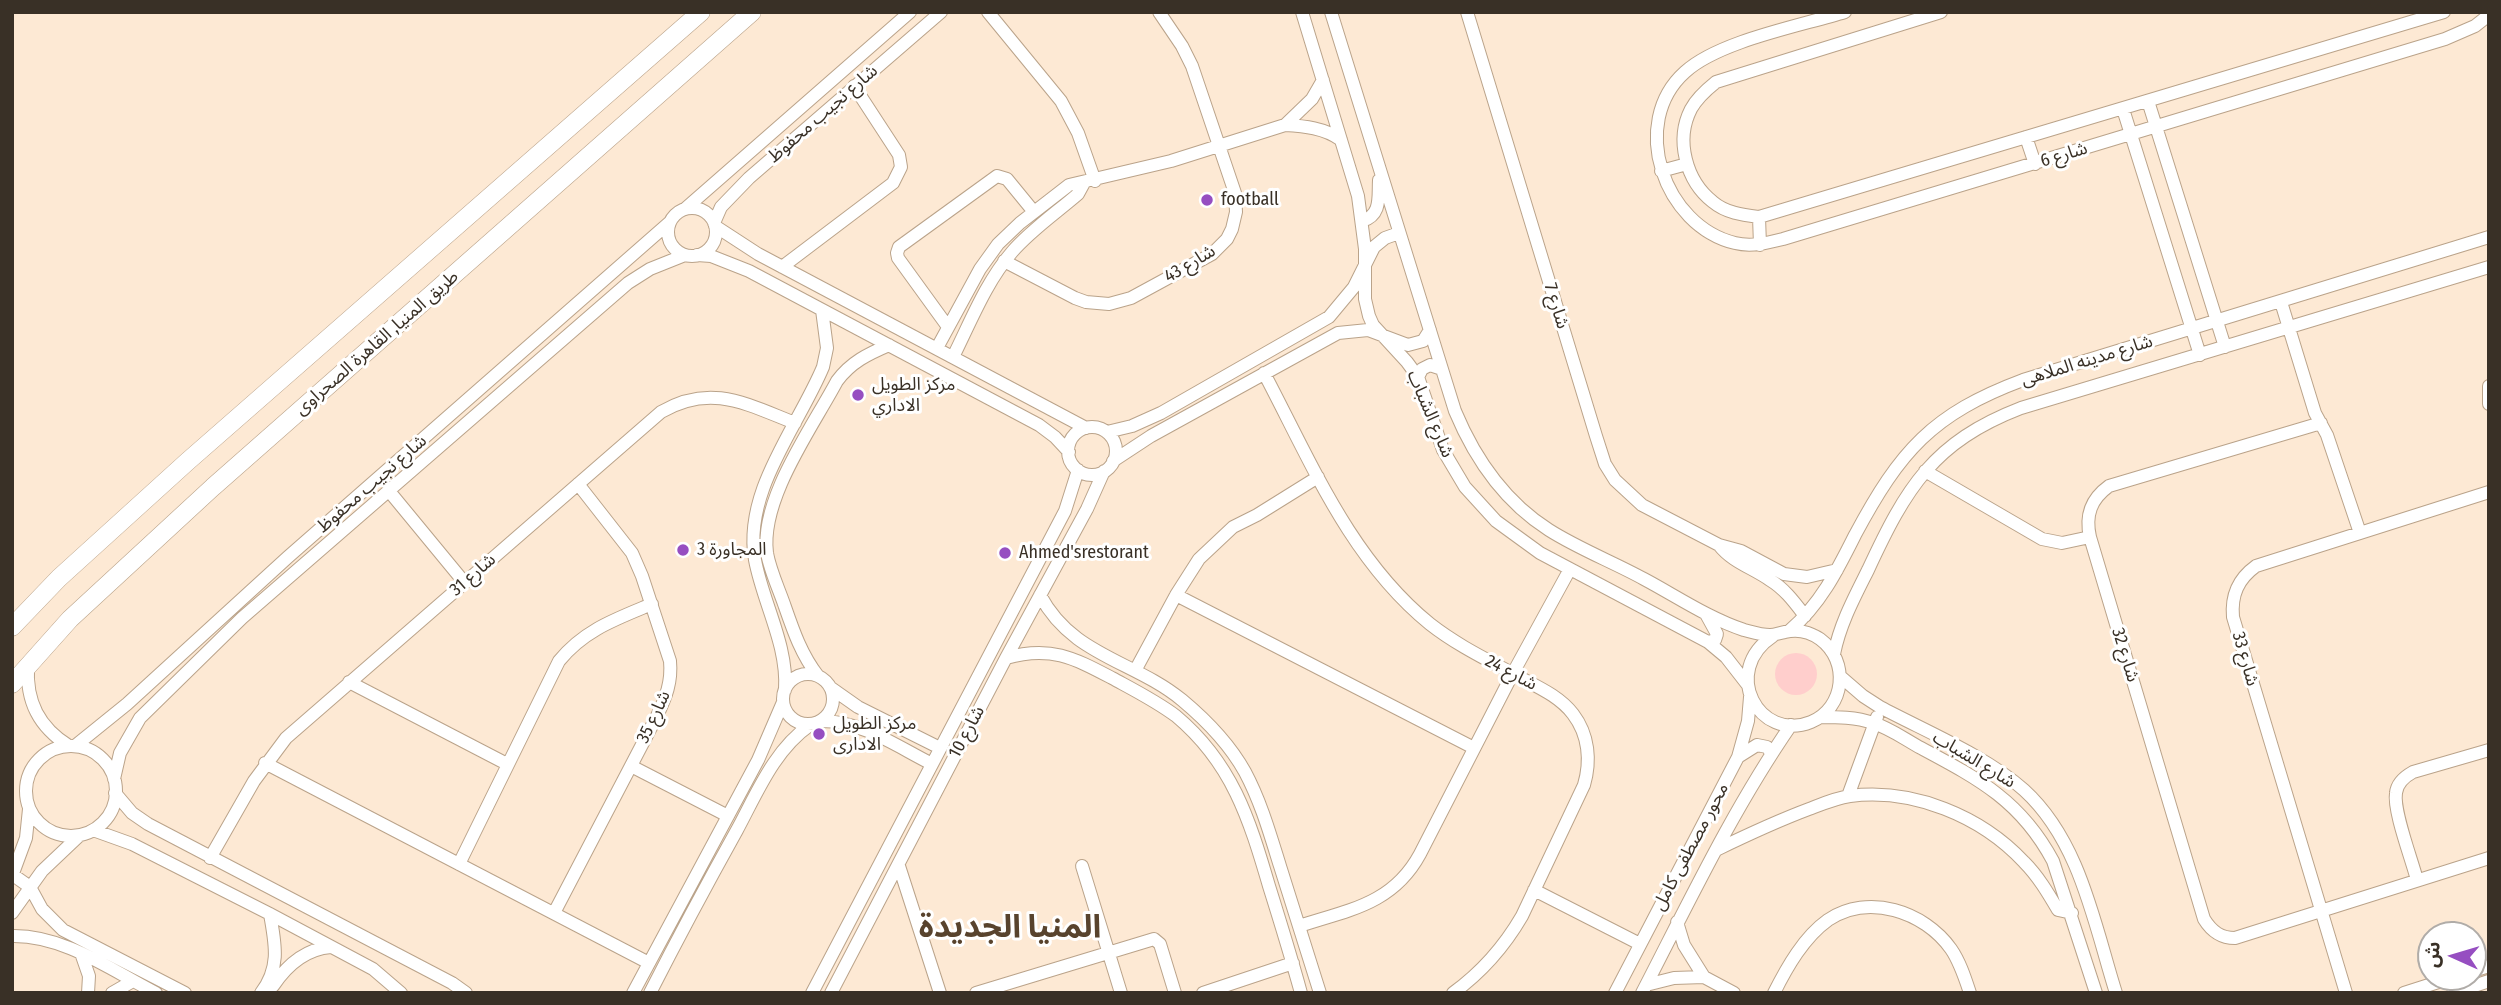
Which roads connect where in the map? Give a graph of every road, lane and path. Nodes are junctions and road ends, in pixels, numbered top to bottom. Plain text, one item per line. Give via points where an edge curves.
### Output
1 (701, 12) edge
2 (752, 12) edge
3 (910, 12) edge
4 (941, 12) edge
5 (988, 12) edge
6 (1158, 12) edge
7 (1302, 12) edge
8 (1467, 12) edge
9 (1845, 12) edge
10 (1900, 12) edge
11 (1941, 12) edge
12 (2444, 12) edge
13 (1335, 13) edge
14 (2489, 15) edge
15 (1897, 26) junction
16 (1323, 80) junction
17 (854, 86) junction
18 (2148, 101) junction
19 (2123, 109) junction
20 (1285, 125) junction
21 (2157, 128) junction
22 (2132, 135) junction
23 (2026, 137) junction
24 (1341, 140) junction
25 (1220, 146) junction
26 (1686, 163) junction
27 (2035, 164) junction
28 (735, 165) junction
29 (1379, 169) junction
30 (1661, 172) junction
31 (749, 178) junction
32 (1089, 182) junction
33 (686, 208) junction
34 (1034, 212) junction
35 (1759, 217) junction
36 (1362, 221) junction
37 (670, 222) junction
38 (714, 224) junction
39 (1399, 233) junction
40 (2489, 237) edge
41 (1760, 245) junction
42 (758, 254) junction
43 (691, 255) junction
44 (1004, 261) junction
45 (1365, 265) junction
46 (782, 267) junction
47 (2489, 267) edge
48 (750, 271) junction
49 (602, 282) junction
50 (615, 295) junction
51 (2281, 302) junction
52 (822, 310) junction
53 (1329, 317) junction
54 (2217, 322) junction
55 (948, 327) junction
56 (2289, 327) junction
57 (2192, 329) junction
58 (1430, 330) junction
59 (1380, 332) junction
60 (1338, 333) junction
61 (890, 345) junction
62 (2225, 347) junction
63 (937, 348) junction
64 (2200, 355) junction
65 (953, 357) junction
66 (1442, 369) junction
67 (1264, 373) junction
68 (1418, 377) junction
69 (817, 380) junction
70 (2489, 386) edge
71 (833, 389) junction
72 (1017, 390) junction
73 (2489, 404) edge
74 (1007, 408) junction
75 (1150, 418) junction
76 (796, 423) junction
77 (2321, 423) junction
78 (1086, 428) junction
79 (1107, 432) junction
80 (1158, 432) junction
81 (1069, 452) junction
82 (1109, 466) junction
83 (1078, 470) junction
84 (1925, 471) junction
85 (1318, 477) junction
86 (578, 484) junction
87 (764, 484) junction
88 (389, 491) junction
89 (776, 492) junction
90 (2489, 492) edge
91 (1059, 521) junction
92 (1862, 522) junction
93 (1075, 530) junction
94 (2360, 533) junction
95 (1885, 534) junction
96 (2090, 537) junction
97 (1719, 545) junction
98 (1570, 569) junction
99 (1837, 570) junction
100 (464, 582) junction
101 (1040, 595) junction
102 (1176, 595) junction
103 (652, 604) junction
104 (1704, 612) junction
105 (1805, 616) junction
106 (12, 626) edge
107 (793, 629) junction
108 (1789, 631) junction
109 (1071, 635) junction
110 (776, 636) junction
111 (1773, 636) junction
112 (1708, 642) junction
113 (1061, 654) junction
114 (1834, 654) junction
115 (1006, 658) junction
116 (28, 666) junction
117 (1136, 669) junction
118 (1513, 673) junction
119 (818, 676) junction
120 (1841, 677) junction
121 (349, 682) junction
122 (12, 684) edge
123 (831, 688) junction
124 (1749, 691) junction
125 (784, 696) junction
126 (127, 704) junction
127 (1880, 706) junction
128 (1820, 717) junction
129 (140, 718) junction
130 (815, 723) junction
131 (1874, 723) junction
132 (1791, 725) junction
133 (72, 746) junction
134 (940, 748) junction
135 (1474, 748) junction
136 (2489, 750) edge
137 (762, 752) junction
138 (1771, 753) junction
139 (1738, 758) junction
140 (776, 760) junction
141 (265, 763) junction
142 (507, 764) junction
143 (932, 764) junction
144 (631, 766) junction
145 (114, 779) junction
146 (12, 792) edge
147 (115, 793) junction
148 (26, 795) junction
149 (1848, 796) junction
150 (29, 809) junction
151 (728, 816) junction
152 (93, 830) junction
153 (80, 835) junction
154 (893, 841) junction
155 (908, 849) junction
156 (1716, 850) junction
157 (210, 858) junction
158 (2489, 858) edge
159 (1279, 863) junction
160 (459, 864) junction
161 (899, 866) junction
162 (1082, 866) dead end
163 (1264, 868) junction
164 (13, 876) edge
165 (2417, 880) junction
166 (30, 887) junction
167 (1534, 890) junction
168 (2320, 910) junction
169 (12, 913) edge
170 (554, 913) junction
171 (2071, 913) junction
172 (270, 914) junction
173 (1677, 922) junction
174 (1299, 926) junction
175 (12, 936) edge
176 (1640, 944) junction
177 (331, 947) junction
178 (83, 948) junction
179 (1108, 952) junction
180 (649, 963) junction
181 (1293, 963) junction
182 (1704, 977) junction
183 (133, 981) junction
184 (2489, 981) edge
185 (268, 989) edge
186 (1644, 989) edge
187 (88, 993) edge
188 (111, 993) edge
189 (156, 993) edge
190 (185, 993) edge
191 (401, 993) edge
192 (466, 993) edge
193 (633, 993) edge
194 (650, 993) edge
195 (812, 993) edge
196 (831, 993) edge
197 (940, 993) edge
198 (976, 993) edge
199 (1121, 993) edge
200 (1175, 993) edge
201 (1203, 993) edge
202 (1301, 993) edge
203 (1320, 993) edge
204 (1453, 993) edge
205 (1615, 993) edge
206 (1734, 993) edge
207 (1774, 993) edge
208 (1970, 993) edge
209 (2096, 993) edge
210 (2116, 993) edge
211 (2346, 993) edge
212 (2453, 993) edge

1 - 106 highway, طريق المنيا, القاهرة الصحراوى via 188,461
2 - 116 highway, طريق المنيا, القاهرة الصحراوى via 213,487 70,619
3 - 28 street, شارع نجيب محفوظ
4 - 17 street, شارع نجيب محفوظ
5 - 32 street via 1061,100 1078,133
6 - 25 street, شارع 43 via 1192,65
7 - 16 street, شارع الشباب
8 - 97 street, شارع 7 via 1605,464 1642,505
9 - 30 street via 1728,47 1703,57 1683,74 1668,95 1659,120
10 - 15 street
11 - 15 street
12 - 18 street, شارع 6
13 - 29 street, شارع الشباب
14 - 21 street, شارع 6 via 2445,39
15 - 26 street via 1716,82 1691,108 1684,127
16 - 20 street via 1312,99
16 - 24 street, شارع الشباب
17 - 31 street, شارع نجيب محفوظ
17 - 46 street via 899,155 900,173
18 - 19 street, شارع 6
18 - 21 street
19 - 22 street
19 - 23 street, شارع 6
20 - 24 street via 1334,134
20 - 25 street
21 - 22 street, شارع 6
21 - 54 street
22 - 27 street, شارع 6
22 - 57 street
23 - 27 street
23 - 35 street, شارع 6
24 - 36 street, شارع الشباب
25 - 32 street
25 - 44 street, شارع 43 via 1236,202 1235,221 1227,239 1212,254 1131,298 1109,304 1086,302
26 - 30 street
26 - 35 street, شارع 6 via 1713,203 1735,214
27 - 41 street, شارع 6
28 - 31 street
28 - 33 street, شارع نجيب محفوظ
29 - 36 street via 1376,211
29 - 39 street, شارع الشباب
30 - 41 street, شارع 6 via 1680,207 1696,224 1737,244
31 - 38 street, شارع نجيب محفوظ via 722,207
32 - 34 street via 1069,185
32 - 44 street
33 - 37 street
33 - 38 street via 703,210
34 - 55 street via 989,256
34 - 55 street via 1007,179 997,176 899,247 898,258
35 - 41 street
36 - 45 street, شارع الشباب
37 - 43 street via 671,244
37 - 49 street, شارع نجيب محفوظ
38 - 42 street
38 - 43 street via 712,244
39 - 45 street via 1378,242
39 - 58 street, شارع الشباب
40 - 51 street, شارع مدينه الملاهى
42 - 46 street
42 - 48 street
43 - 48 street
43 - 50 street, شارع نجيب محفوظ via 650,269
44 - 65 street
45 - 53 street via 1347,298
45 - 59 street, شارع الشباب via 1366,307
46 - 63 street
47 - 56 street, شارع مدينه الملاهى
48 - 52 street
49 - 50 street
49 - 126 street, شارع نجيب محفوظ
50 - 88 street, شارع نجيب محفوظ
51 - 54 street, شارع مدينه الملاهى
51 - 56 street
52 - 61 street
52 - 69 street via 827,348
53 - 60 street
53 - 75 street
54 - 57 street, شارع مدينه الملاهى
54 - 62 street
55 - 63 street
56 - 62 street, شارع مدينه الملاهى
56 - 77 street
57 - 64 street
57 - 92 street, شارع مدينه الملاهى via 2023,380 1971,402 1931,430 1900,460
58 - 59 street via 1423,341 1411,345
58 - 66 street, شارع الشباب
59 - 60 street via 1358,329
59 - 68 street, شارع الشباب
60 - 67 street
61 - 71 street via 853,363
61 - 74 street
62 - 64 street, شارع مدينه الملاهى
63 - 65 street
64 - 84 street, شارع مدينه الملاهى via 2003,415 1953,445
65 - 72 street
66 - 68 street via 1430,365
66 - 104 street, شارع الشباب via 1474,450 1515,503 1551,532
67 - 80 street
67 - 85 street, شارع 24
68 - 98 street, شارع الشباب via 1443,450 1471,493 1514,536
69 - 71 street
69 - 76 street
70 - 73 street
71 - 89 street
72 - 74 street
72 - 78 street
74 - 81 street via 1047,430
75 - 79 street
75 - 80 street
76 - 86 street, شارع 31 via 733,400 690,399 661,412
76 - 87 street
77 - 94 street
77 - 96 street, شارع 32 via 2109,486 2090,508
78 - 79 street
78 - 81 street via 1071,440
79 - 82 street via 1115,446
80 - 82 street
81 - 83 street
82 - 83 street via 1091,475
82 - 93 street, شارع 10
83 - 91 street, شارع 10
84 - 95 street, شارع مدينه الملاهى
84 - 96 street via 2042,539 2062,543
85 - 102 street via 1233,527 1199,559
85 - 118 street, شارع 24 via 1351,536 1397,593 1450,638
86 - 100 street, شارع 31
86 - 103 street, شارع 35 via 632,553
87 - 89 street
87 - 110 street via 753,541
88 - 100 street
88 - 129 street, شارع نجيب محفوظ via 242,618
89 - 107 street via 766,528 767,553
90 - 94 street, شارع 33
91 - 93 street
91 - 134 street, شارع 10
92 - 95 street
92 - 99 street, شارع مدينه الملاهى
93 - 101 street, شارع 10
94 - 168 street, شارع 33 via 2256,566 2236,587 2232,607
95 - 114 street, شارع مدينه الملاهى via 1843,622
96 - 168 street, شارع 32 via 2208,926 2221,936 2235,938
97 - 99 street, شارع 7 via 1795,577
97 - 105 street, شارع 7 via 1730,557 1783,589
98 - 112 street, شارع الشباب
98 - 118 street
99 - 105 street, شارع مدينه الملاهى
100 - 121 street, شارع 31
101 - 109 street
101 - 115 street, شارع 10
102 - 117 street
102 - 135 street
103 - 142 street via 598,626 568,649 549,677
103 - 144 street, شارع 35 via 670,661 670,682
104 - 111 street, شارع الشباب via 1745,631
104 - 112 street via 1717,634
105 - 108 street, شارع مدينه الملاهى
107 - 110 street
107 - 119 street
108 - 111 street
108 - 114 street via 1818,637
109 - 113 street
109 - 117 street
110 - 125 street via 785,672
111 - 124 street via 1749,662
112 - 124 street, شارع الشباب via 1726,657
113 - 115 street via 1034,652
113 - 163 street via 1147,697 1196,735 1236,791
114 - 120 street
115 - 155 street, شارع 10
116 - 122 highway, طريق المنيا, القاهرة الصحراوى
116 - 133 street via 27,682 36,713 44,726
117 - 159 street via 1180,698 1230,750 1255,791
118 - 135 street
118 - 167 street, شارع 24 via 1566,705 1581,728 1588,752 1584,785
119 - 123 street
119 - 125 street via 799,676
120 - 127 street, شارع الشباب
120 - 128 street via 1835,700
121 - 141 street, شارع 31 via 301,723
121 - 142 street
123 - 130 street via 832,707
123 - 134 street via 859,708
124 - 132 street via 1764,715
124 - 139 street, محور مصطفى كامل via 1746,734
125 - 130 street via 785,709 795,721
125 - 137 street
126 - 129 street
126 - 133 street, شارع نجيب محفوظ
127 - 131 street
127 - 210 street, شارع الشباب via 1995,768 2023,789 2046,815 2073,860
128 - 131 street, شارع الشباب
128 - 132 street
129 - 145 street, شارع نجيب محفوظ via 120,753
130 - 140 street via 794,737
130 - 143 street via 843,722 864,729
131 - 149 street
131 - 171 street, شارع الشباب via 1973,775 2017,809 2053,861
132 - 138 street, محور مصطفى كامل
133 - 145 street via 99,756
133 - 148 street via 46,753 34,764
134 - 143 street, شارع 10
135 - 174 street via 1414,866 1396,887 1366,905
136 - 165 street via 2413,772 2401,780 2396,801
137 - 140 street
137 - 151 street
138 - 139 street via 1757,745
138 - 156 street, محور مصطفى كامل
139 - 176 street, محور مصطفى كامل
140 - 194 street
141 - 157 street, شارع 31
141 - 160 street
142 - 160 street
143 - 154 street, شارع 10
144 - 151 street
144 - 170 street, شارع 35
145 - 147 street
146 - 148 street
147 - 152 street via 109,814
147 - 157 street via 139,818
148 - 150 street
149 - 156 street
149 - 171 street via 1920,800 1972,823 2010,848 2040,881 2058,910
150 - 153 street via 46,829
150 - 164 street via 26,838
151 - 180 street
152 - 153 street
152 - 172 street via 132,844
153 - 166 street
154 - 155 street
154 - 195 street, شارع 10
155 - 161 street, شارع 10
156 - 173 street, محور مصطفى كامل
157 - 192 street
158 - 165 street, شارع 32
159 - 163 street
159 - 174 street
160 - 170 street
161 - 196 street, شارع 10
161 - 197 street
162 - 179 street
163 - 181 street
164 - 166 street
165 - 168 street, شارع 32
166 - 169 street
166 - 178 street via 48,917
167 - 176 street
167 - 204 street, شارع 24 via 1499,950
168 - 211 street, شارع 33
170 - 180 street
171 - 209 street, شارع الشباب
172 - 177 street
172 - 185 street via 276,955
173 - 182 street via 1684,946
173 - 186 street, محور مصطفى كامل
174 - 203 street
175 - 178 street
176 - 205 street, محور مصطفى كامل
177 - 185 street via 316,949 295,961
177 - 191 street via 373,969
178 - 183 street
178 - 187 street
178 - 190 street
179 - 198 street
179 - 199 street
179 - 200 street via 1157,940
180 - 193 street
181 - 201 street
181 - 202 street
182 - 186 street via 1674,978
182 - 206 street
183 - 188 street
183 - 189 street
184 - 212 street
207 - 208 street via 1818,929 1850,909 1876,907 1903,913 1930,928 1951,948

